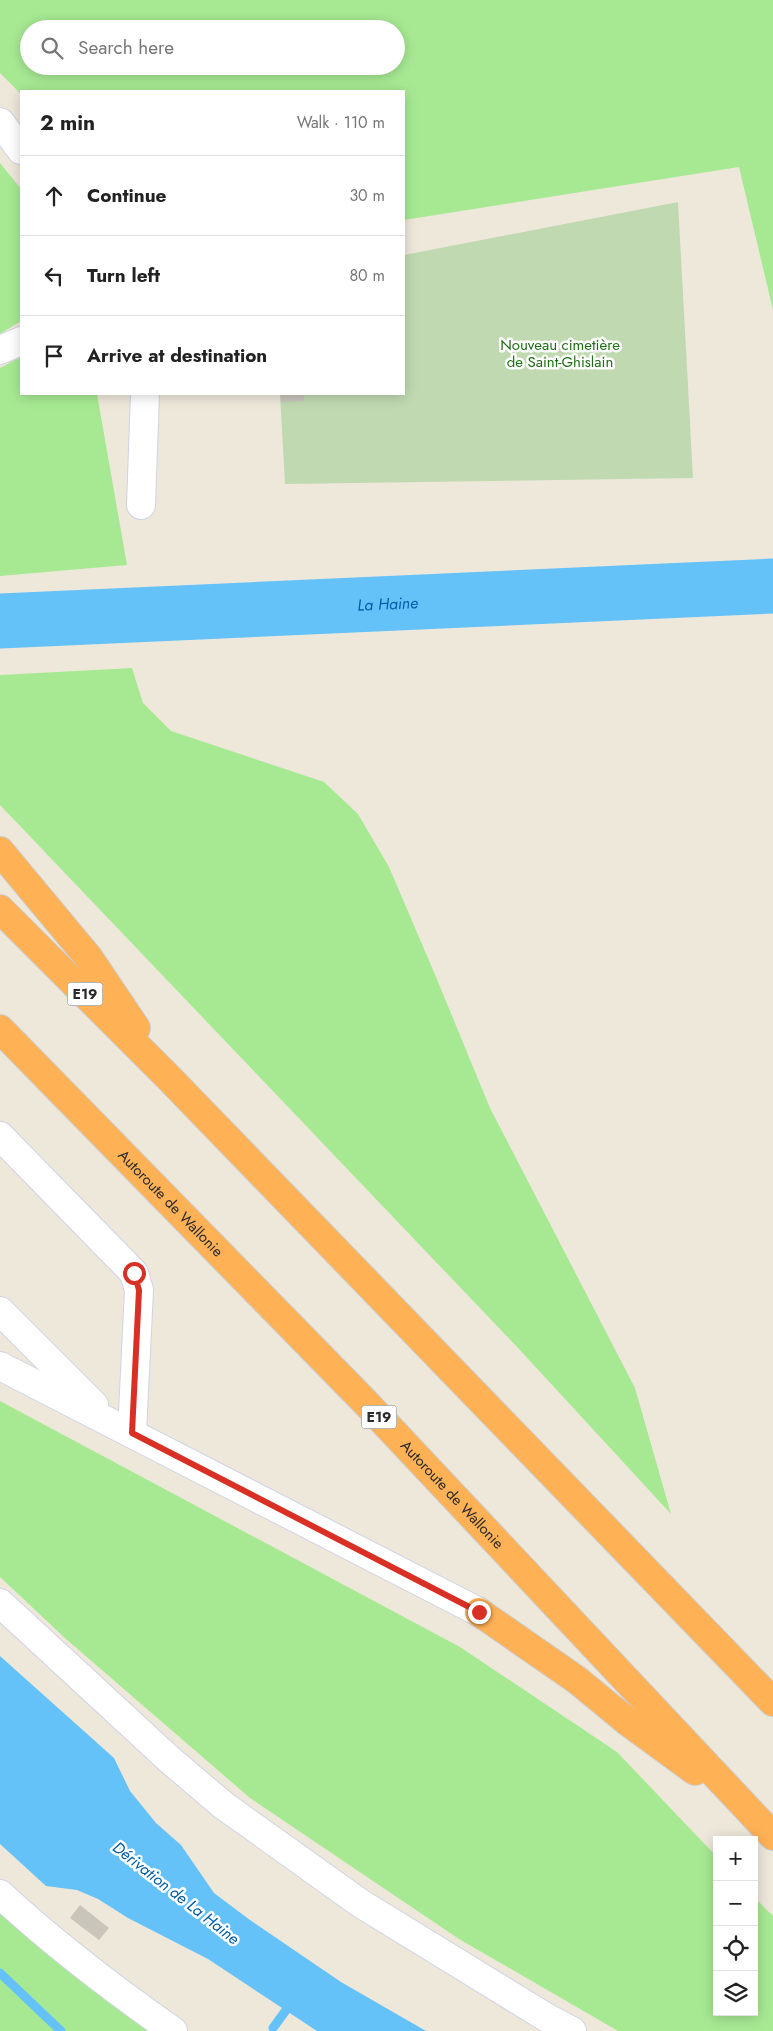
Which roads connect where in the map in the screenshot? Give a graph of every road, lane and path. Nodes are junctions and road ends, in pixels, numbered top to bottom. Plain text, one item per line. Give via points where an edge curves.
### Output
1 (0, 122) edge
2 (20, 149) edge
3 (20, 342) edge
4 (0, 350) edge
5 (145, 395) edge
6 (141, 505) dead end
7 (0, 851) edge
8 (0, 909) edge
9 (0, 1029) edge
10 (170, 1079) junction
11 (0, 1136) edge
12 (0, 1311) edge
13 (0, 1366) edge
14 (121, 1427) junction
15 (0, 1603) edge
16 (479, 1612) joint
17 (773, 1702) edge
18 (751, 1812) junction
19 (773, 1836) edge
20 (0, 1894) edge
21 (173, 2031) edge
22 (572, 2031) edge

1 - 2 street
3 - 4 street
5 - 6 street
7 - 10 highway via 89,958
8 - 10 highway, E19
9 - 18 highway, Autoroute de Wallonie / E19 via 367,1404
10 - 17 highway, E19
11 - 14 street via 134,1273 139,1290
12 - 14 street
13 - 14 street
14 - 16 street
15 - 22 street via 223,1805 360,1903
16 - 18 highway via 577,1680 628,1722
18 - 19 highway, Autoroute de Wallonie / E19
20 - 21 street via 35,1927

